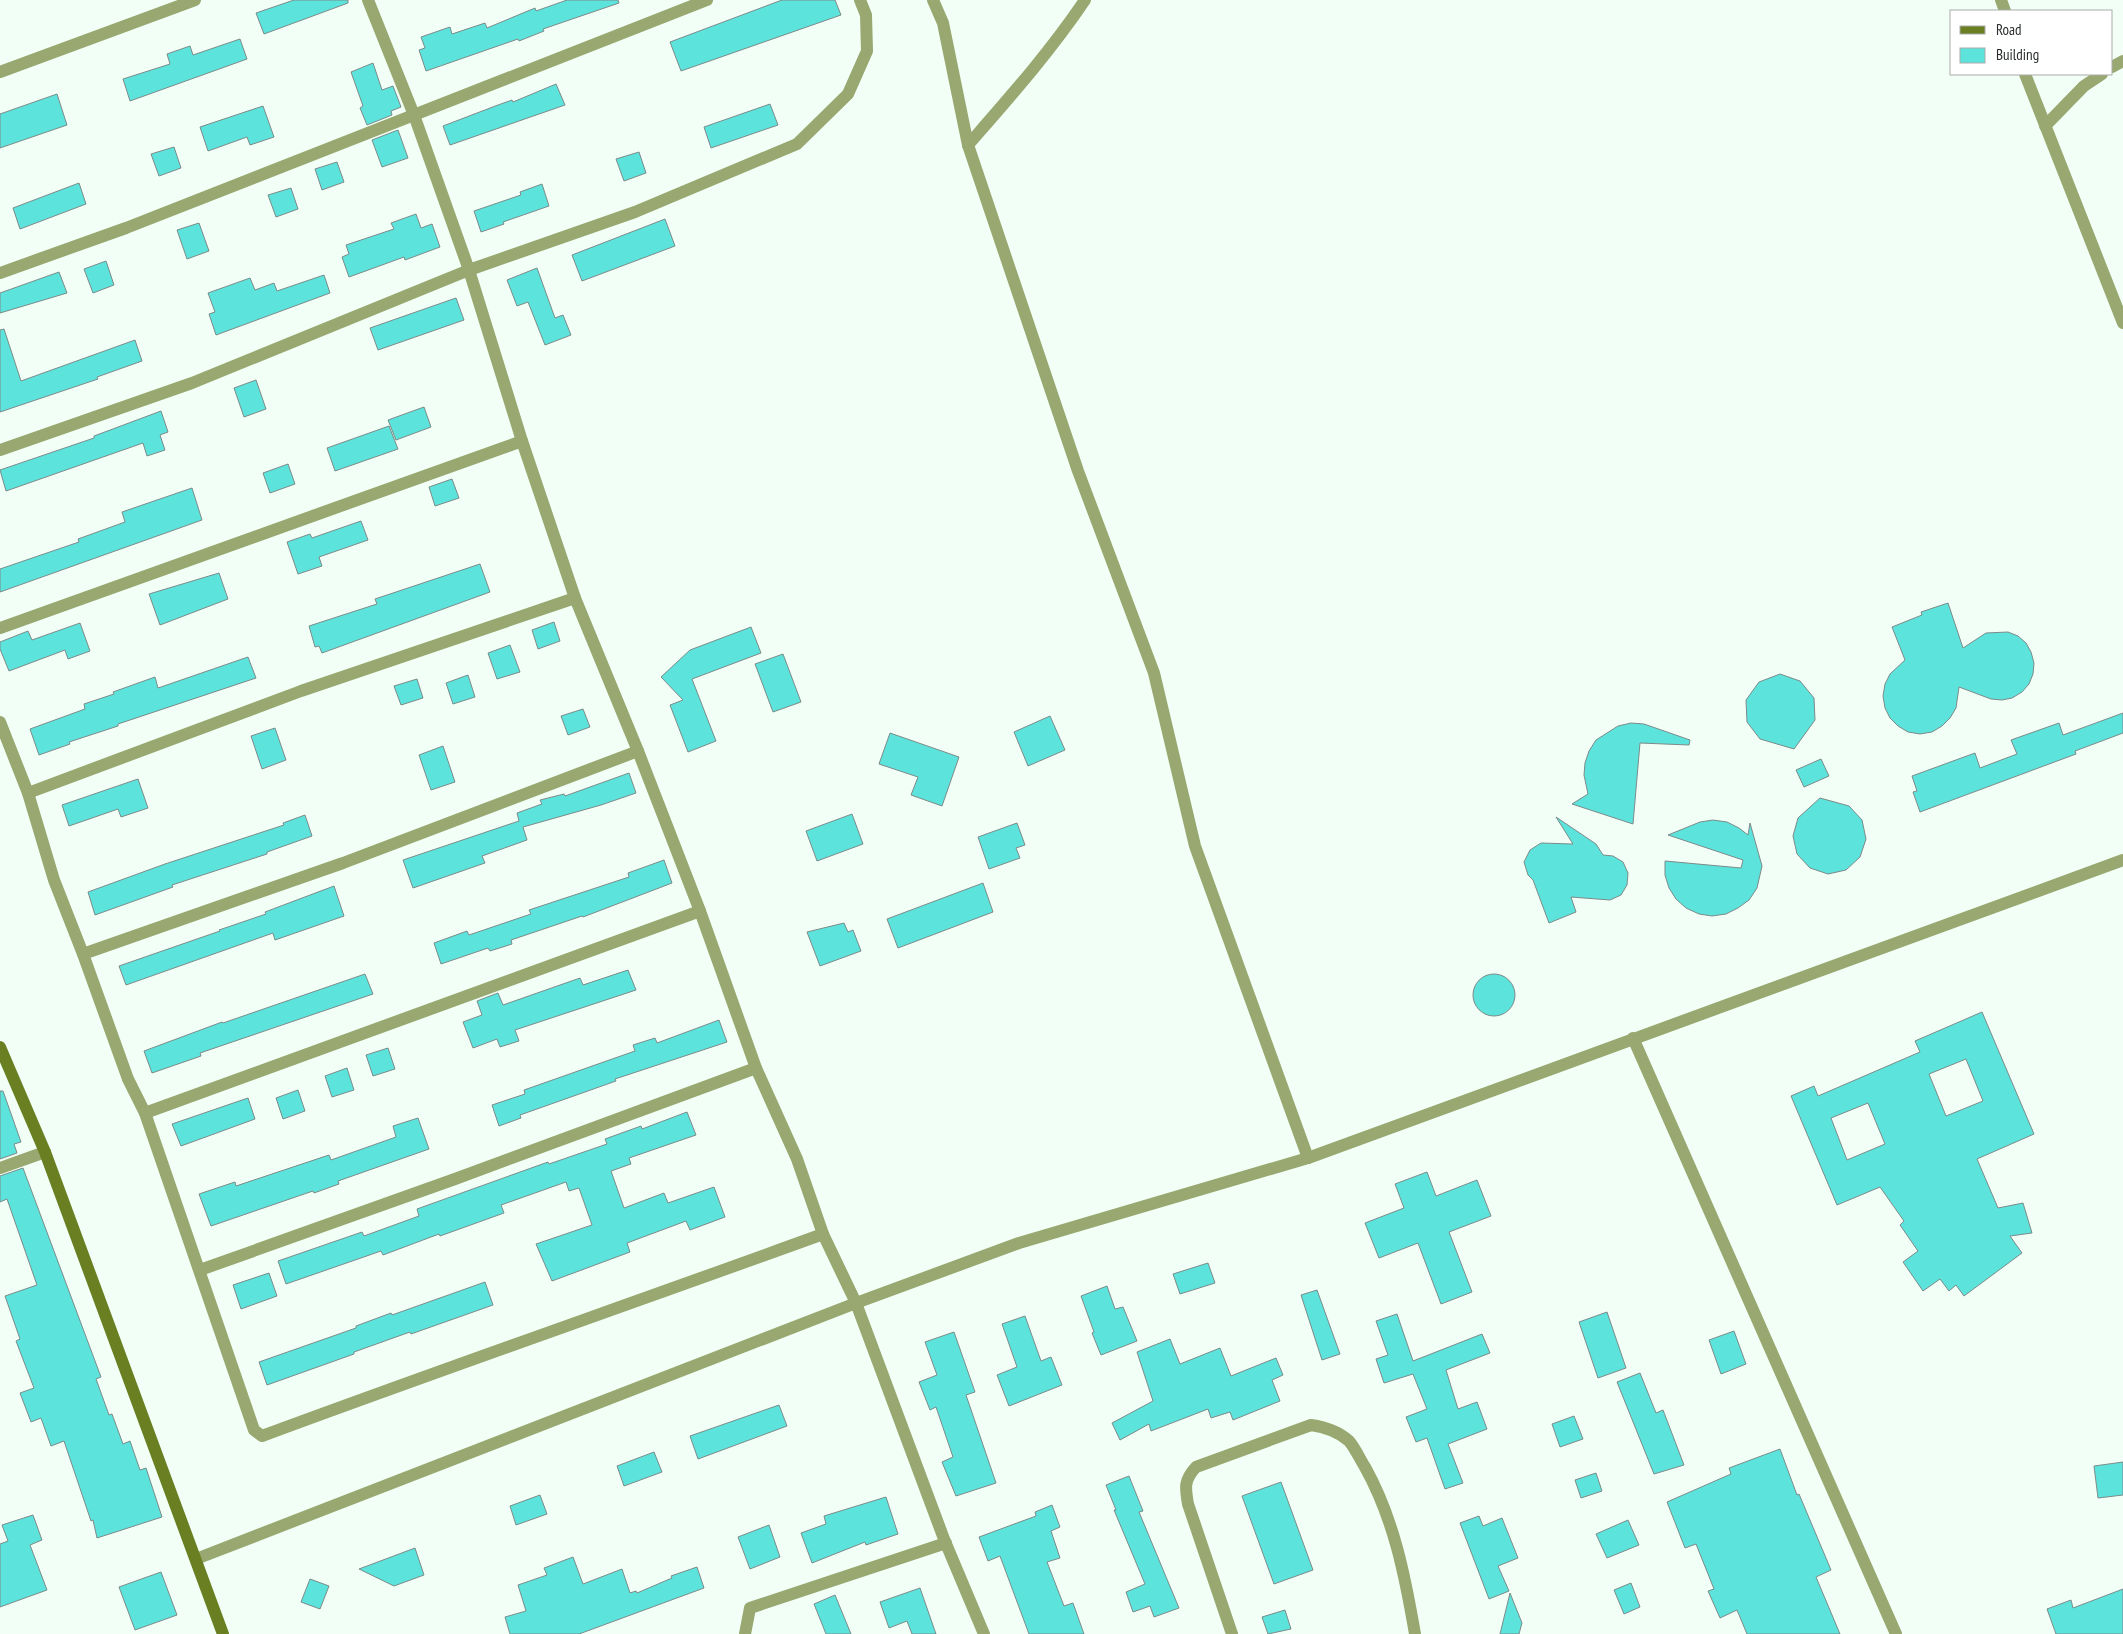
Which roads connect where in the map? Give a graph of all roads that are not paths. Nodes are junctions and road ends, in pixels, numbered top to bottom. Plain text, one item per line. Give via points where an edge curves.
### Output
1 (195, 0) edge
2 (368, 0) edge
3 (707, 0) edge
4 (860, 0) edge
5 (933, 0) edge
6 (1084, 0) edge
7 (0, 72) edge
8 (2025, 75) edge
9 (2100, 75) edge
10 (414, 115) junction
11 (2045, 126) junction
12 (968, 145) junction
13 (469, 270) junction
14 (0, 273) edge
15 (2123, 323) edge
16 (522, 441) junction
17 (0, 450) edge
18 (575, 598) junction
19 (0, 628) edge
20 (0, 722) edge
21 (638, 751) junction
22 (28, 793) junction
23 (2123, 860) edge
24 (700, 911) junction
25 (83, 954) junction
26 (1633, 1038) junction
27 (0, 1047) edge
28 (756, 1068) junction
29 (145, 1113) junction
30 (45, 1152) junction
31 (1308, 1158) junction
32 (0, 1168) edge
33 (823, 1234) junction
34 (200, 1270) junction
35 (856, 1302) junction
36 (946, 1543) junction
37 (196, 1558) junction
38 (223, 1634) edge
39 (745, 1634) edge
40 (984, 1634) edge
41 (1232, 1634) edge
42 (1415, 1634) edge
43 (1896, 1634) edge

1 - 7 street
2 - 10 street
3 - 10 street
4 - 13 street via 866,15 867,51 848,94 797,144 635,212
5 - 12 street via 943,23
6 - 12 street via 1063,32
8 - 11 street
9 - 11 street via 2084,86
10 - 13 street
10 - 14 street via 126,228
11 - 15 street
12 - 31 street via 1078,471 1154,673 1195,846
13 - 16 street
13 - 17 street via 192,383
16 - 18 street
16 - 19 street
18 - 21 street
18 - 22 street via 301,691
20 - 22 street
21 - 24 street
21 - 25 street via 343,864
22 - 25 street via 54,880
23 - 26 street
24 - 28 street
24 - 29 street
25 - 29 street via 128,1079
26 - 31 street
26 - 43 street
27 - 30 main road
28 - 33 street via 797,1159
28 - 34 street
29 - 34 street
30 - 32 street
30 - 37 main road
31 - 35 street via 1019,1243
33 - 34 street via 262,1436 254,1430
33 - 35 street
35 - 36 street
35 - 37 street
36 - 39 street via 750,1608
36 - 40 street
37 - 38 main road
41 - 42 street via 1188,1504 1185,1487 1188,1476 1196,1466 1311,1425 1336,1432 1350,1442 1386,1509 1397,1544

